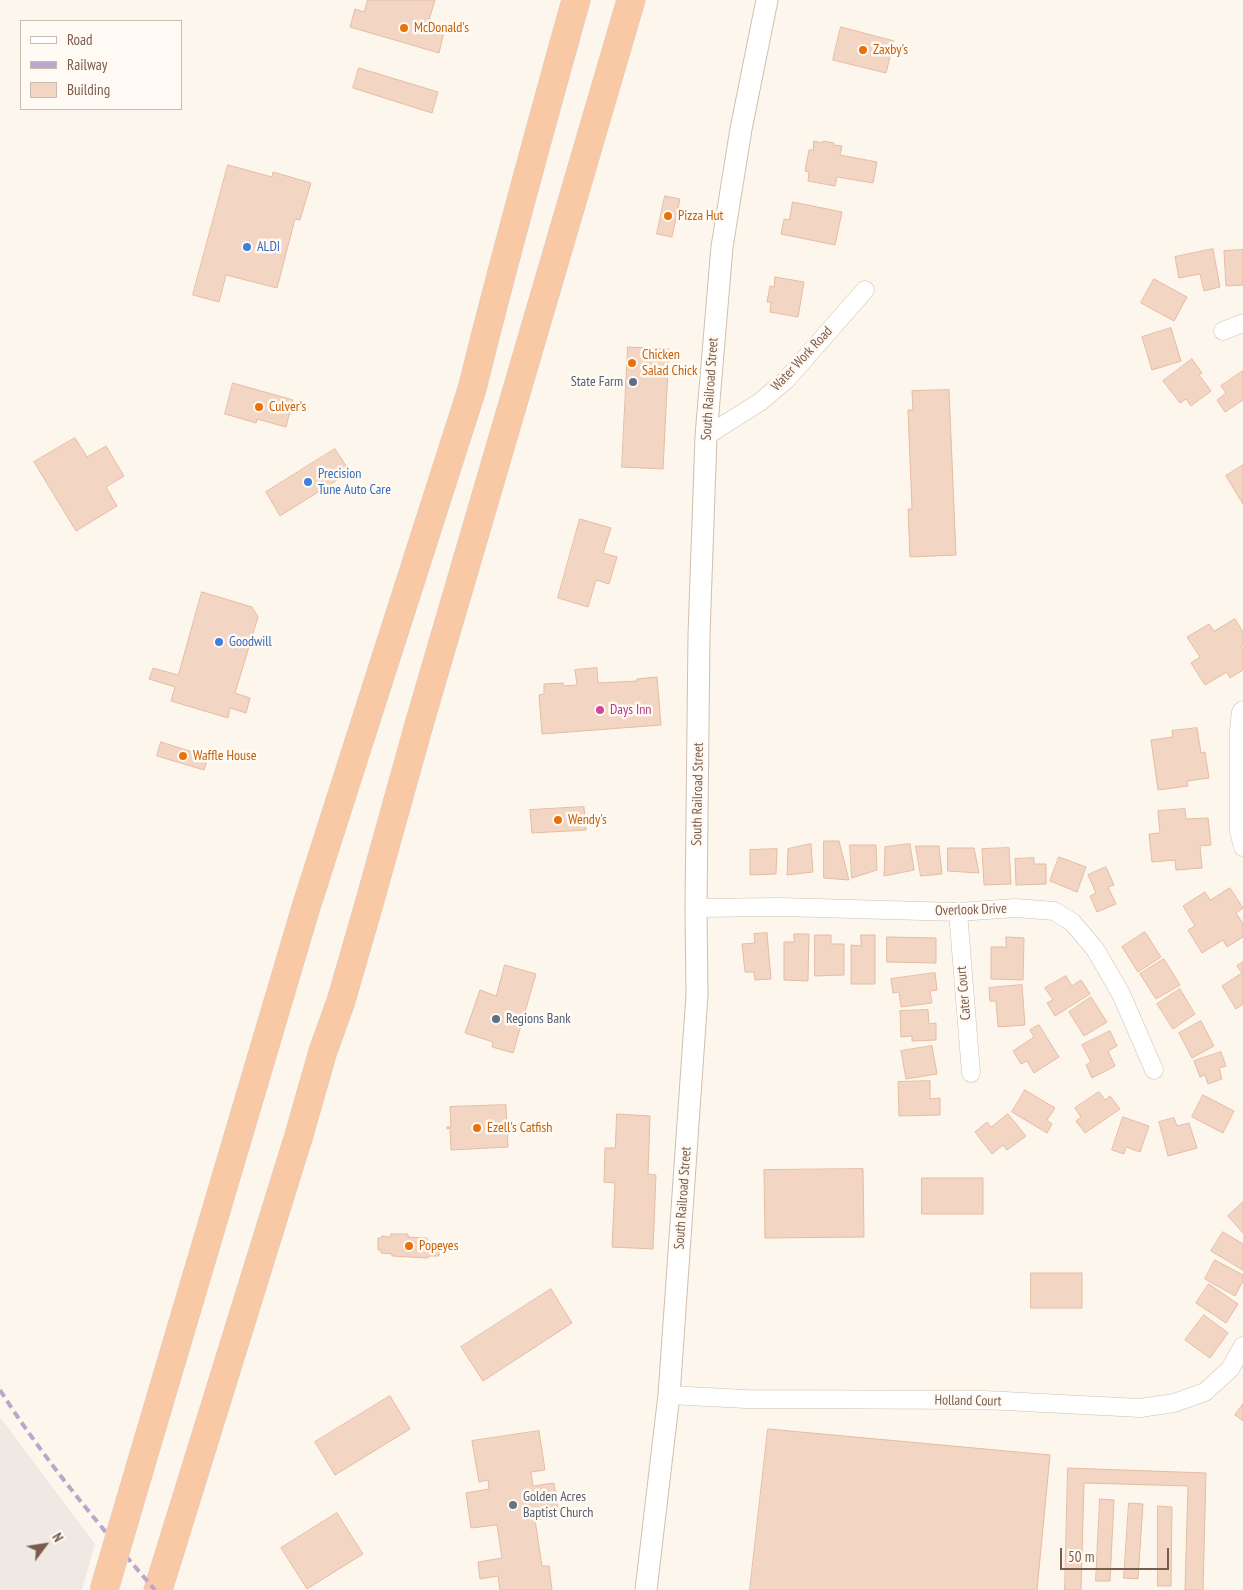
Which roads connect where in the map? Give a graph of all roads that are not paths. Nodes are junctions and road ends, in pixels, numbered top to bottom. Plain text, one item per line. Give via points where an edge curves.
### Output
1 (576, 0) edge
2 (631, 0) edge
3 (767, 0) edge
4 (865, 290) dead end
5 (1243, 323) edge
6 (1223, 331) dead end
7 (706, 436) junction
8 (1243, 710) edge
9 (1243, 846) edge
10 (696, 908) junction
11 (958, 912) junction
12 (1154, 1070) dead end
13 (972, 1073) dead end
14 (1243, 1346) edge
15 (669, 1395) junction
16 (104, 1590) edge
17 (158, 1590) edge
18 (646, 1590) edge

1 - 16 highway, bridge via 472,389 308,898
2 - 17 highway via 341,1001
3 - 7 street, South Railroad Street via 722,247
4 - 7 street, Water Work Road via 786,380 760,402
5 - 6 street
7 - 10 street, South Railroad Street via 699,635
8 - 9 street via 1239,729 1239,831
10 - 11 street, Overlook Drive
10 - 15 street, South Railroad Street via 697,995
11 - 12 street, Overlook Drive via 1016,908 1054,910 1072,922 1095,949 1122,994
11 - 13 street, Cater Court
14 - 15 street, Holland Court via 1230,1369 1205,1392 1174,1403 1140,1408 985,1400
15 - 18 street, South Railroad Street

